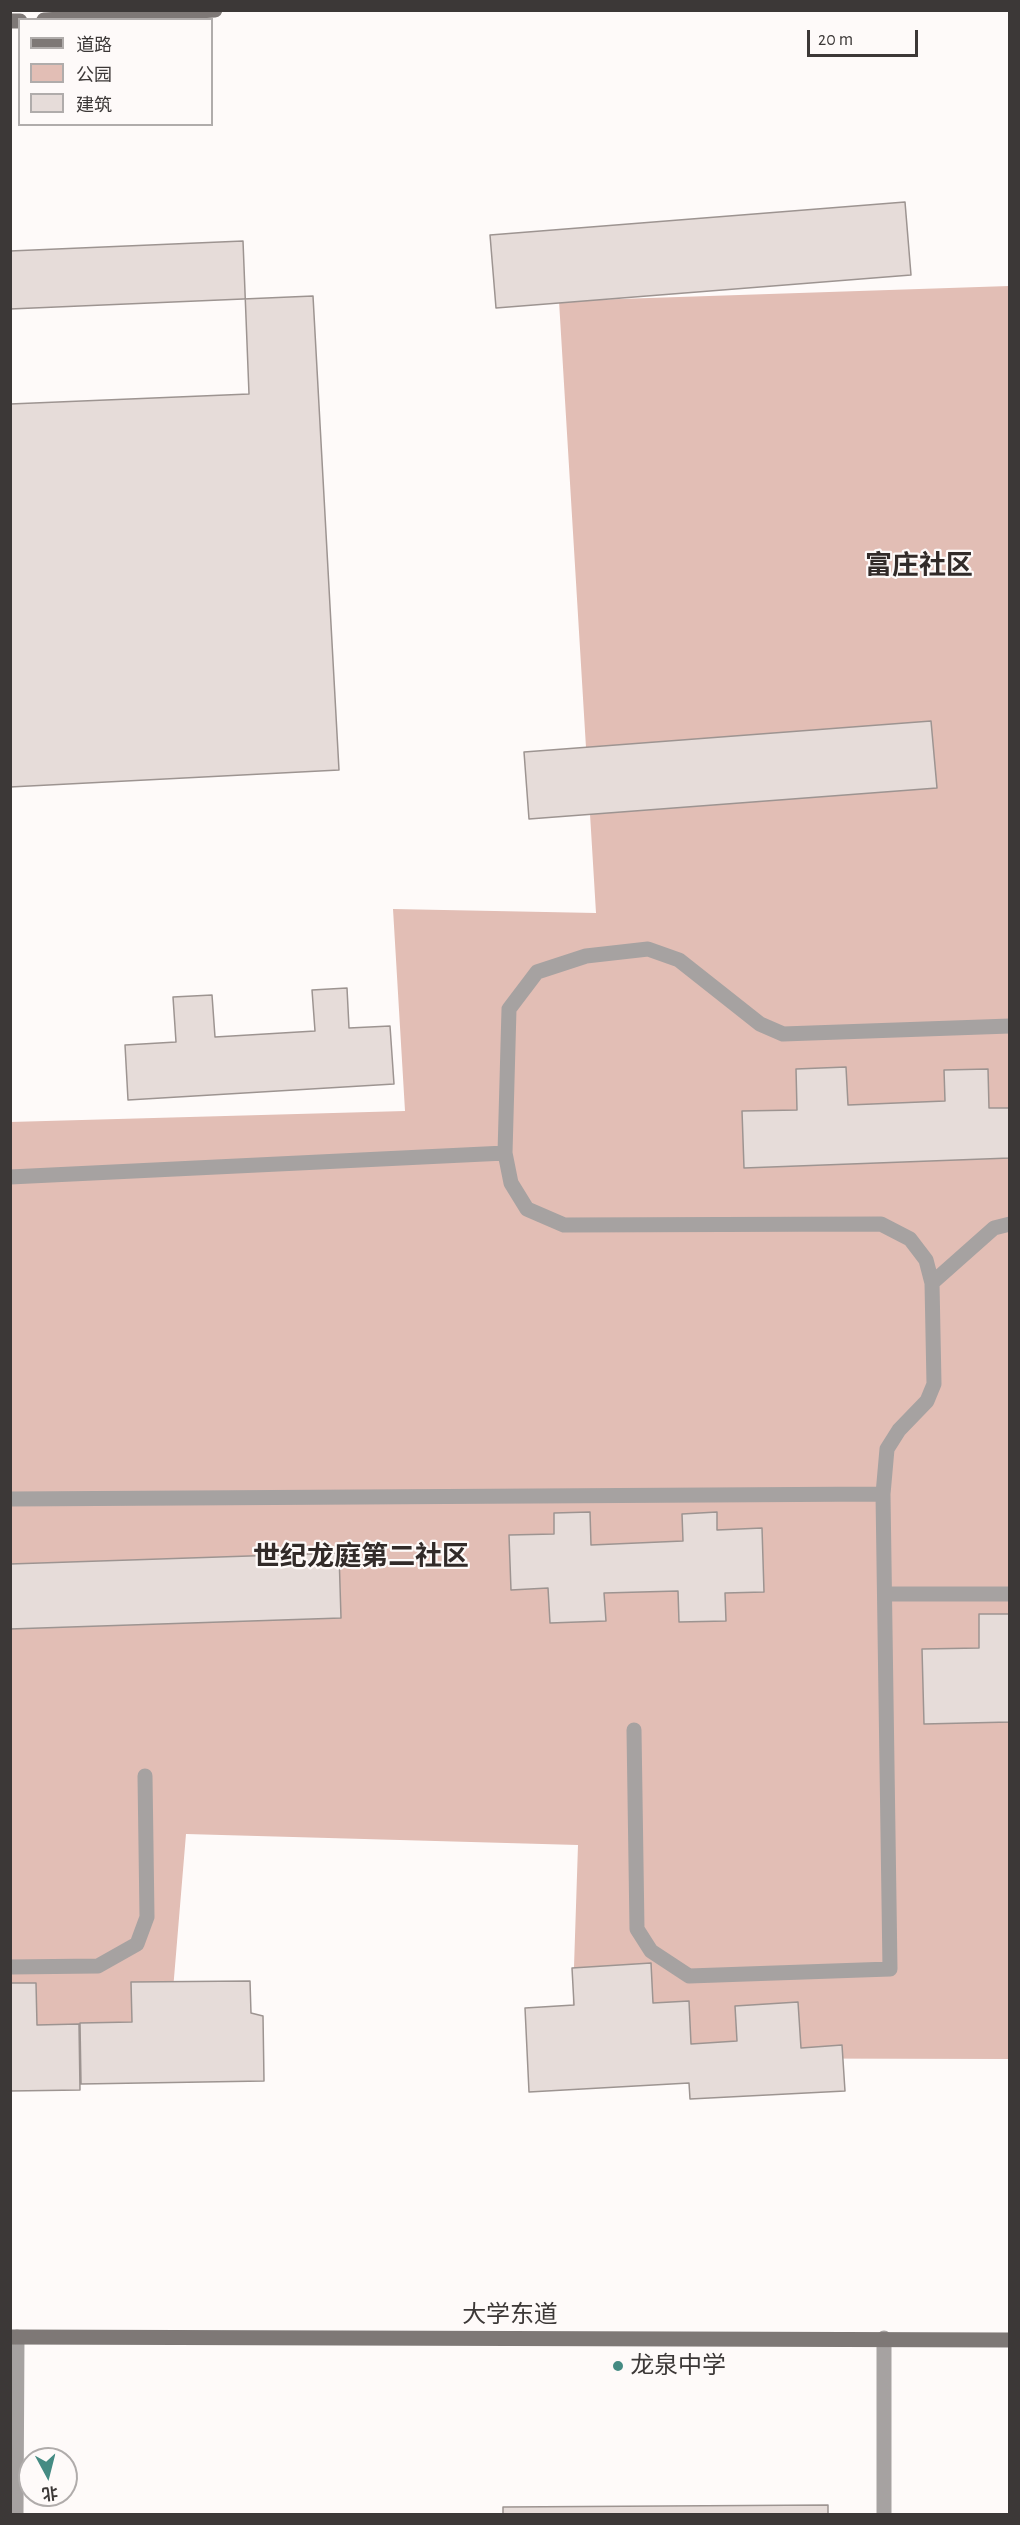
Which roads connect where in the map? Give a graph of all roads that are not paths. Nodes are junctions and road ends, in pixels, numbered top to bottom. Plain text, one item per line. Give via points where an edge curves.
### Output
1 (215, 10) edge
2 (78, 18) edge
3 (1010, 1026) edge
4 (505, 1153) junction
5 (10, 1177) edge
6 (1010, 1224) edge
7 (932, 1283) junction
8 (883, 1494) junction
9 (10, 1499) edge
10 (886, 1594) junction
11 (1010, 1594) edge
12 (634, 1730) dead end
13 (145, 1776) dead end
14 (10, 1967) edge
15 (14, 2337) edge
16 (884, 2338) junction
17 (1010, 2340) edge
18 (16, 2514) edge
19 (884, 2514) edge

1 - 2 street
3 - 4 street via 783,1034 760,1024 679,960 648,950 586,956 537,972 509,1009
4 - 5 street
4 - 7 street via 511,1183 527,1209 564,1225 881,1224 910,1239 926,1260
6 - 7 street via 994,1228
7 - 8 street via 934,1384 927,1401 887,1449
8 - 9 street
8 - 10 street
10 - 11 street
10 - 12 street via 890,1969 690,1976 651,1951 637,1929
13 - 14 street via 147,1917 137,1944 98,1966
15 - 16 street, 大学东道
15 - 18 street
16 - 17 street, 大学东道
16 - 19 street

